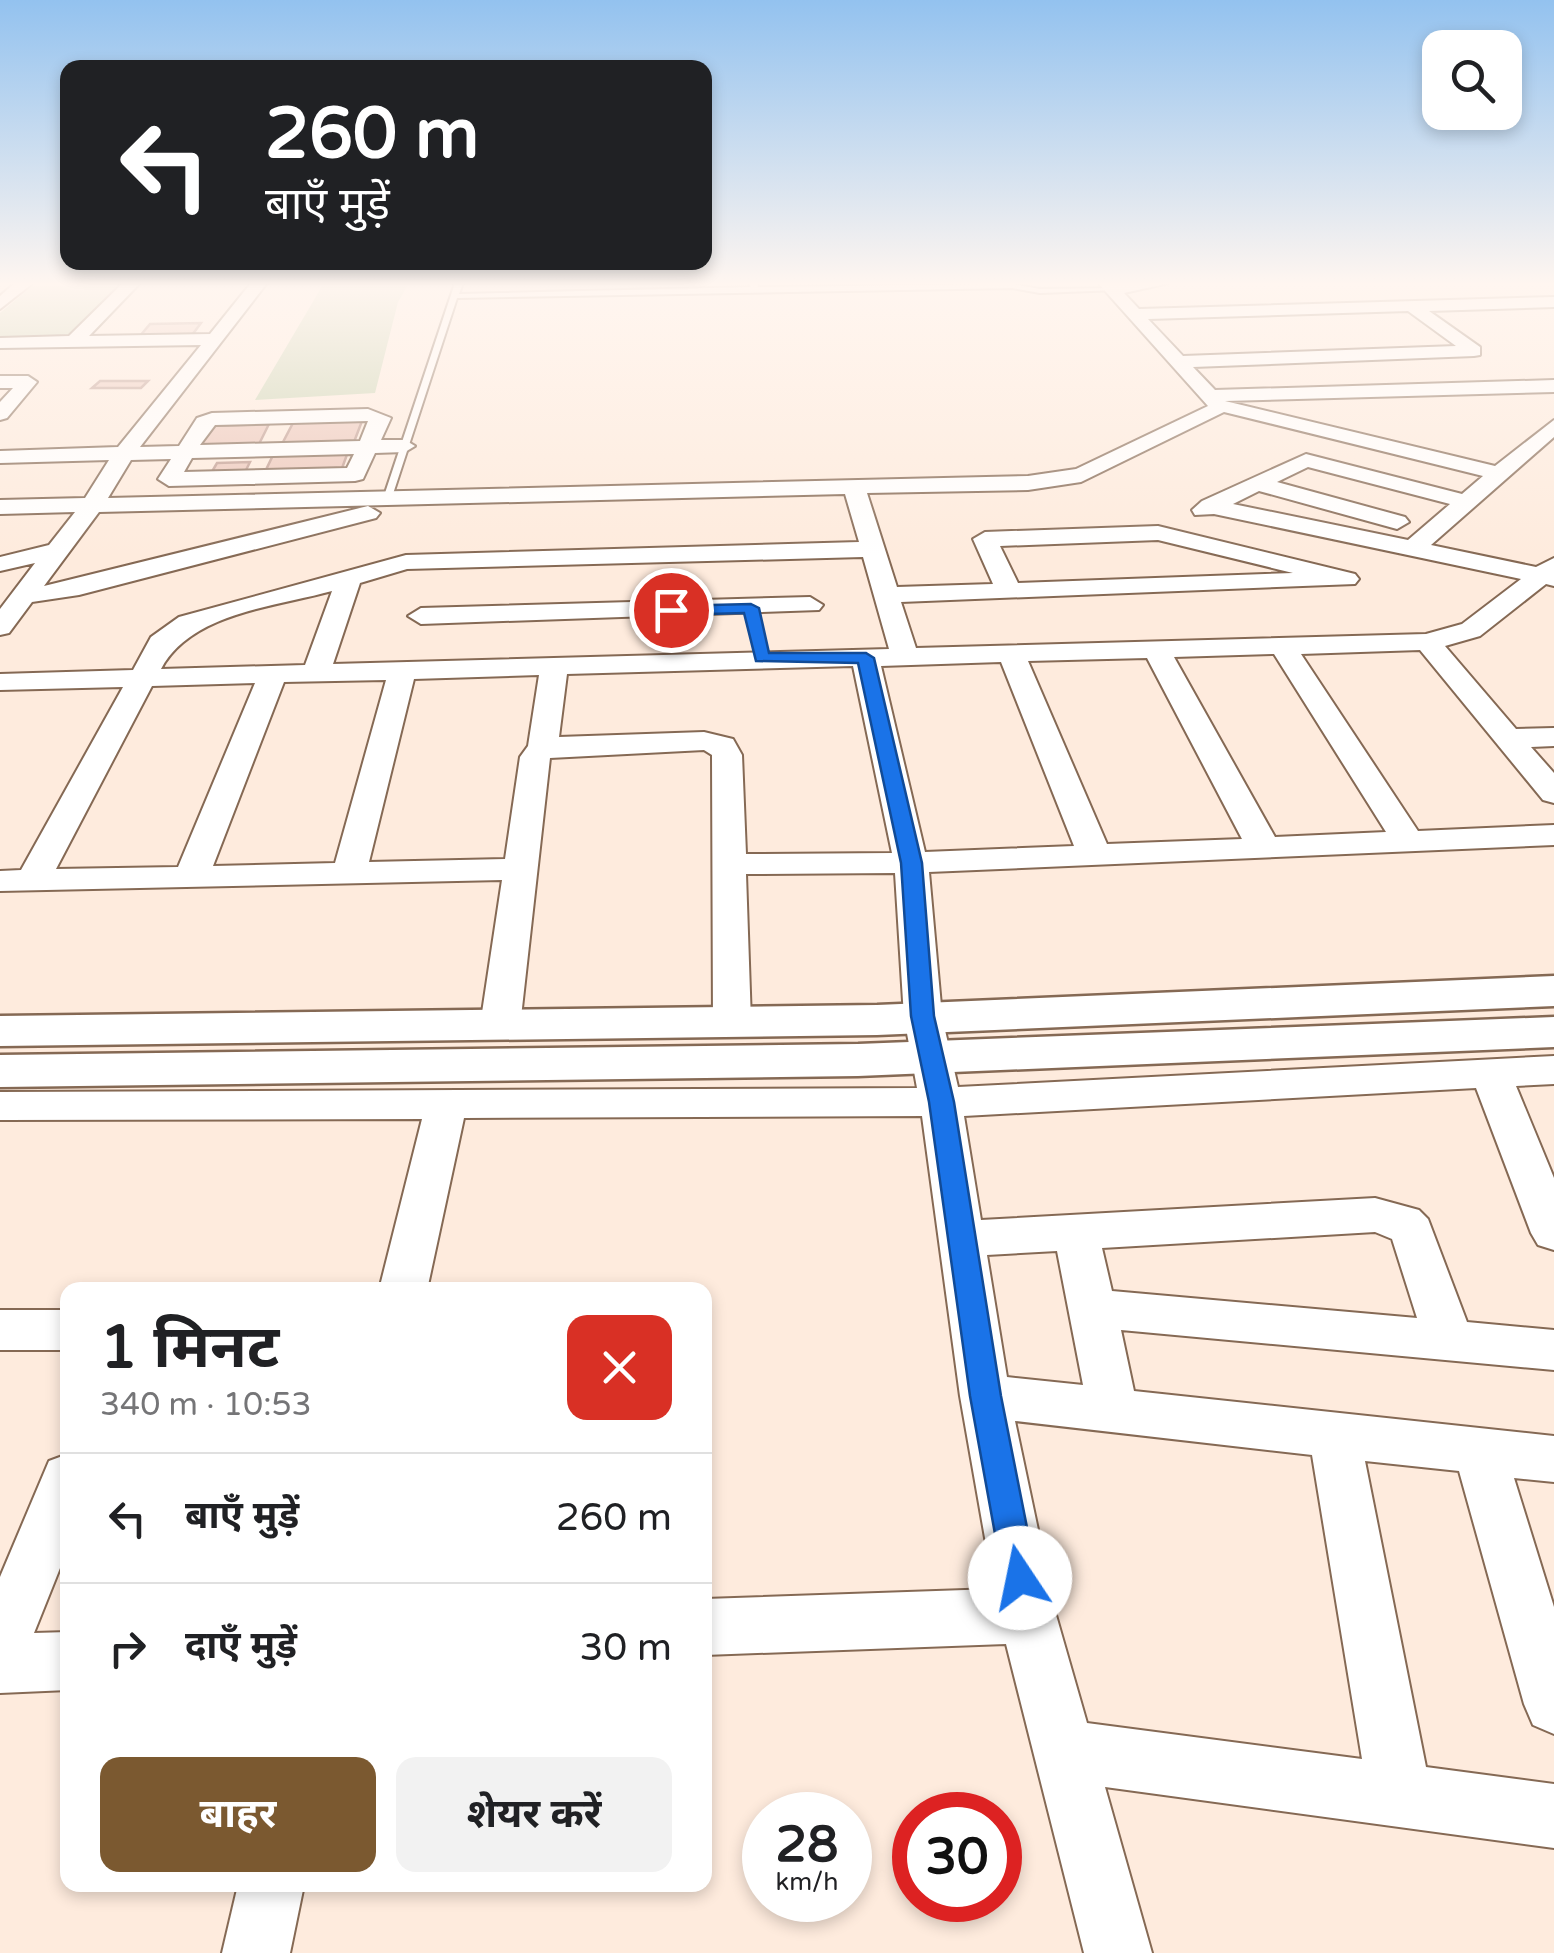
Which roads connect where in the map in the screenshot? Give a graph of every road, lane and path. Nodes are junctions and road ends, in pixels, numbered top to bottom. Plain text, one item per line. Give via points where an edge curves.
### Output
1 (188, 374) edge
2 (428, 374) edge
3 (1192, 374) edge
4 (0, 382) edge
5 (1554, 386) edge
6 (1216, 401) junction
7 (0, 414) edge
8 (1554, 426) edge
9 (1404, 430) dead end
10 (1380, 444) junction
11 (404, 446) junction
12 (369, 447) junction
13 (185, 453) junction
14 (123, 455) junction
15 (0, 457) edge
16 (1501, 474) junction
17 (1255, 482) junction
18 (856, 490) junction
19 (386, 500) junction
20 (1468, 502) junction
21 (91, 506) junction
22 (1210, 506) junction
23 (0, 507) edge
24 (1433, 532) junction
25 (1158, 533) junction
26 (1405, 547) junction
27 (873, 549) junction
28 (55, 551) junction
29 (1088, 562) junction
30 (0, 564) edge
31 (1550, 573) edge
32 (349, 577) junction
33 (1346, 579) junction
34 (1009, 591) junction
35 (887, 595) junction
36 (21, 596) junction
37 (810, 605) dead end
38 (751, 608) junction
39 (472, 614) junction
40 (421, 616) dead end
41 (0, 627) edge
42 (1426, 642) junction
43 (1282, 646) junction
44 (1156, 650) junction
45 (1012, 654) junction
46 (905, 657) junction
47 (762, 658) junction
48 (866, 658) junction
49 (554, 666) junction
50 (456, 669) junction
51 (402, 671) junction
52 (316, 673) junction
53 (273, 674) junction
54 (144, 678) junction
55 (0, 682) edge
56 (1554, 737) edge
57 (1511, 738) junction
58 (543, 748) junction
59 (1554, 794) edge
60 (1554, 835) edge
61 (1408, 841) junction
62 (1264, 848) junction
63 (1095, 855) junction
64 (911, 863) junction
65 (731, 864) junction
66 (518, 869) junction
67 (349, 873) junction
68 (191, 876) junction
69 (17, 881) edge
70 (1554, 991) edge
71 (732, 1022) junction
72 (500, 1026) junction
73 (0, 1031) edge
74 (1554, 1032) edge
75 (932, 1058) junction
76 (1554, 1070) edge
77 (0, 1071) edge
78 (1491, 1074) junction
79 (446, 1104) junction
80 (0, 1106) edge
81 (1549, 1209) edge
82 (1076, 1232) junction
83 (962, 1239) junction
84 (405, 1282) edge
85 (1092, 1308) junction
86 (0, 1330) edge
87 (60, 1330) edge
88 (1449, 1340) junction
89 (1554, 1350) edge
90 (985, 1396) junction
91 (1112, 1410) junction
92 (1334, 1434) junction
93 (1479, 1450) junction
94 (1554, 1459) edge
95 (60, 1498) edge
96 (1027, 1614) junction
97 (712, 1627) edge
98 (0, 1647) edge
99 (60, 1661) edge
100 (0, 1664) edge
101 (1554, 1704) edge
102 (1064, 1750) junction
103 (1400, 1795) junction
104 (1554, 1816) edge
105 (269, 1892) edge
106 (256, 1953) edge
107 (1118, 1953) edge

1 - 14 street
2 - 11 lane
3 - 6 street
4 - 7 street via 28,382
5 - 6 street
6 - 10 street
6 - 18 street via 1214,414 1081,475
8 - 16 street
9 - 10 street
10 - 16 street
11 - 12 street
11 - 19 lane
12 - 13 street
12 - 13 street via 377,416 222,419 204,422
12 - 13 street via 358,472 349,475 169,479
13 - 14 street
14 - 15 street
14 - 21 street
16 - 20 street
17 - 20 street via 1313,461
17 - 22 street
17 - 24 street
18 - 19 street
18 - 27 street
19 - 21 street
19 - 36 street via 346,520 70,590
20 - 24 street
21 - 23 street
21 - 28 street
22 - 25 street
22 - 26 street
24 - 26 street
25 - 29 street
25 - 33 street
26 - 31 street
26 - 33 street via 1376,572
27 - 32 street via 434,560
27 - 35 street
28 - 30 street
28 - 36 street
29 - 33 street
29 - 34 street
29 - 34 street via 985,539
31 - 42 street via 1471,630
32 - 52 street
32 - 54 street via 176,628
34 - 35 street
35 - 46 street
36 - 41 street
37 - 38 street
38 - 39 street
38 - 47 street
39 - 40 street
39 - 50 street
42 - 43 street
42 - 57 street
43 - 44 street
43 - 61 street
44 - 45 street
44 - 62 street
45 - 46 street
45 - 63 street
46 - 48 street
47 - 48 street
47 - 49 street
48 - 64 street
49 - 50 street
49 - 58 street
50 - 51 street
51 - 52 street
51 - 67 street
52 - 53 street
53 - 54 street
53 - 68 street
54 - 55 street
54 - 69 street
56 - 57 street
57 - 59 street
58 - 65 street via 722,745
58 - 66 street via 536,757
60 - 61 street
61 - 62 street
62 - 63 street
63 - 64 street
64 - 65 street
64 - 75 street
65 - 71 street
66 - 67 street
66 - 72 street
67 - 68 street
68 - 69 street
70 - 75 street
71 - 72 street
71 - 75 street
72 - 73 street
74 - 75 street
75 - 77 street
75 - 78 street via 1099,1097
75 - 79 street
75 - 83 street
76 - 78 street
78 - 81 street
79 - 80 street
79 - 84 street
82 - 83 street
82 - 85 street
82 - 88 street via 1393,1218 1412,1231
83 - 90 street
85 - 88 street
85 - 91 street
86 - 87 street
88 - 89 street
90 - 91 street
90 - 96 street
91 - 92 street
92 - 93 street
92 - 103 street
93 - 94 street
93 - 101 street
95 - 98 street
96 - 97 street
96 - 102 street
99 - 100 street
102 - 103 street
102 - 107 street
103 - 104 street
105 - 106 street

